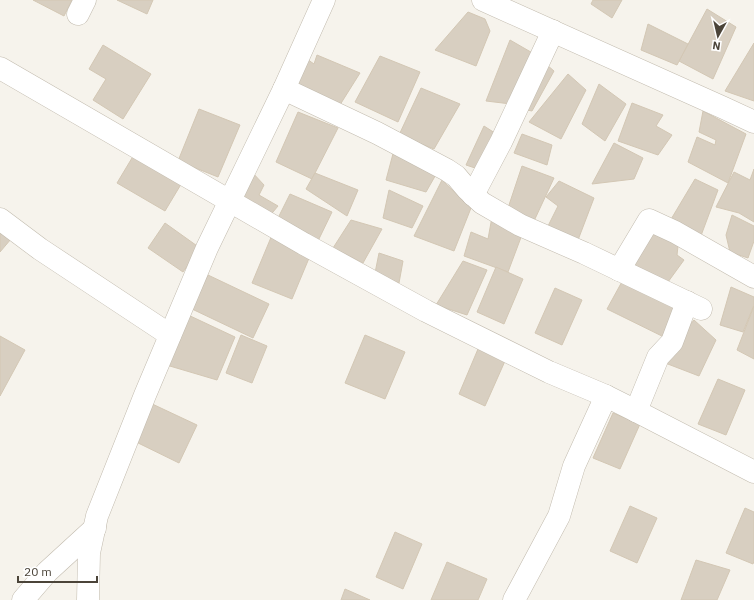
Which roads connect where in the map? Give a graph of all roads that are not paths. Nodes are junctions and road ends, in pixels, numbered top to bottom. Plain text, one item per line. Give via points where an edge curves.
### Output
1 (324, 0) edge
2 (483, 0) edge
3 (554, 31) junction
4 (0, 68) edge
5 (284, 88) junction
6 (754, 122) edge
7 (474, 195) junction
8 (230, 201) junction
9 (0, 219) edge
10 (618, 270) junction
11 (754, 277) edge
12 (170, 335) junction
13 (606, 396) junction
14 (636, 411) junction
15 (754, 472) edge
16 (95, 528) junction
17 (23, 600) edge
18 (88, 600) edge
19 (514, 600) edge

1 - 5 street
2 - 3 street
3 - 6 street
3 - 7 street
4 - 8 street
5 - 7 street via 447,170
5 - 8 street
7 - 10 street via 482,203 520,225
8 - 12 street
8 - 13 street via 426,311 549,372
9 - 12 street via 40,249
10 - 11 street via 649,220
10 - 14 street via 694,305 672,342 658,357
12 - 16 street via 100,509
13 - 14 street
13 - 19 street via 574,466 559,516
14 - 15 street
16 - 17 street via 47,572
16 - 18 street via 89,553

